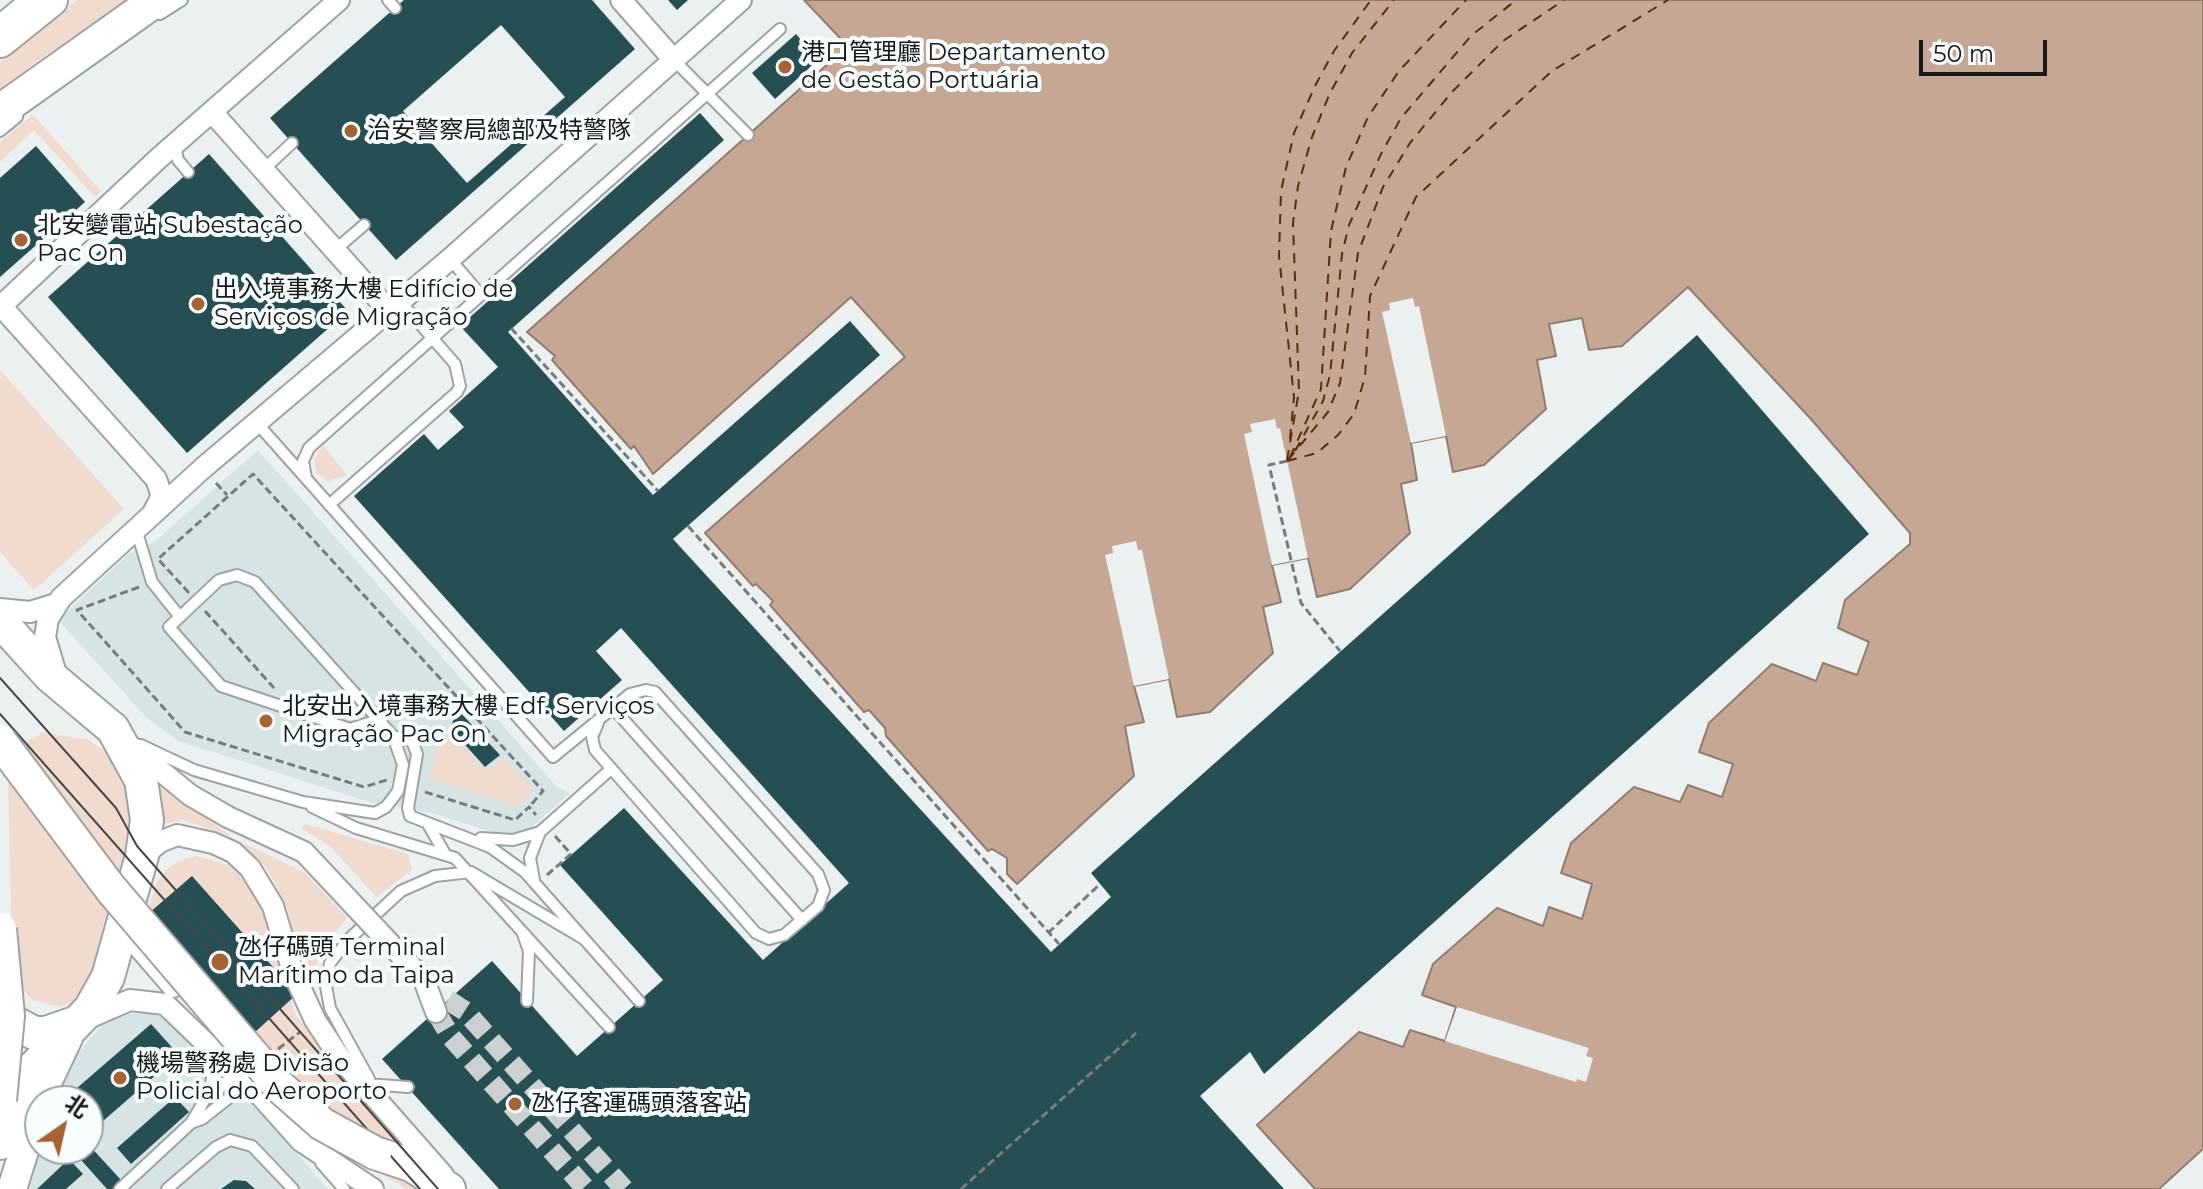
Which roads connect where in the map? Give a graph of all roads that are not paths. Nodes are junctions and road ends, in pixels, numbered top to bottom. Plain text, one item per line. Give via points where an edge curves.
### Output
1 (23, 0) edge
2 (51, 0) edge
3 (156, 0) edge
4 (182, 0) edge
5 (339, 0) edge
6 (621, 0) edge
7 (638, 0) edge
8 (741, 0) edge
9 (0, 19) edge
10 (645, 27) junction
11 (780, 29) dead end
12 (0, 41) edge
13 (673, 59) junction
14 (61, 83) dead end
15 (709, 92) junction
16 (13, 111) edge
17 (212, 112) junction
18 (0, 131) edge
19 (748, 135) dead end
20 (292, 143) dead end
21 (171, 154) junction
22 (263, 170) junction
23 (188, 172) dead end
24 (364, 225) dead end
25 (335, 250) junction
26 (450, 259) junction
27 (481, 295) junction
28 (0, 306) edge
29 (394, 306) junction
30 (432, 339) junction
31 (256, 422) junction
32 (308, 481) junction
33 (329, 505) junction
34 (153, 513) junction
35 (136, 529) junction
36 (56, 604) junction
37 (0, 609) edge
38 (180, 617) junction
39 (0, 621) edge
40 (66, 690) junction
41 (614, 709) junction
42 (378, 720) junction
43 (598, 723) junction
44 (113, 729) junction
45 (393, 736) junction
46 (0, 741) edge
47 (611, 769) junction
48 (303, 802) junction
49 (429, 826) junction
50 (543, 829) junction
51 (467, 837) junction
52 (444, 852) junction
53 (142, 856) junction
54 (471, 872) junction
55 (536, 885) junction
56 (802, 920) junction
57 (516, 922) junction
58 (0, 929) edge
59 (123, 929) junction
60 (584, 939) junction
61 (527, 1001) dead end
62 (639, 1001) dead end
63 (442, 1006) tunnel mouth
64 (0, 1015) edge
65 (75, 1023) junction
66 (609, 1027) dead end
67 (232, 1066) junction
68 (367, 1084) junction
69 (408, 1087) dead end
70 (211, 1089) junction
71 (0, 1100) edge
72 (191, 1123) junction
73 (301, 1141) junction
74 (0, 1143) edge
75 (12, 1189) edge
76 (120, 1189) edge
77 (167, 1189) edge
78 (293, 1189) edge
79 (344, 1189) edge
80 (373, 1189) edge
81 (449, 1189) edge
82 (456, 1189) edge

1 - 9 lane
2 - 12 main road
3 - 16 main road
4 - 14 lane
5 - 17 street
6 - 10 street
7 - 10 lane
8 - 13 street
10 - 13 street
11 - 15 lane
13 - 15 lane
13 - 26 street
15 - 19 lane
15 - 27 lane
16 - 18 lane
17 - 21 street
17 - 22 street
20 - 22 lane
21 - 23 lane
21 - 28 street
22 - 25 street
24 - 25 lane
25 - 29 street
26 - 27 lane
26 - 29 street
27 - 30 lane
28 - 34 street via 156,479 162,496
29 - 30 lane
29 - 31 street
30 - 32 lane via 309,448 303,461
30 - 33 lane via 459,371 457,392
31 - 32 lane
31 - 34 street
32 - 33 lane
33 - 43 lane via 553,757
34 - 35 street
35 - 36 street
35 - 38 lane via 152,582
36 - 37 street via 30,612
36 - 40 street via 45,628 46,647
38 - 42 lane via 169,627 221,686 350,729
38 - 42 lane via 228,576 247,577
39 - 40 main road
40 - 44 main road
41 - 43 lane
41 - 56 lane
41 - 56 lane via 638,691 662,697 818,874 822,898
42 - 45 lane
43 - 47 lane via 593,744
44 - 48 lane via 194,770
44 - 53 main road via 143,789 147,820
44 - 63 street, bridge via 190,795 304,852
45 - 48 lane via 403,765 401,784 386,807 375,813
45 - 49 lane via 406,737 416,747 408,808 410,816
46 - 81 main road, bridge via 111,889 254,1059 322,1124 375,1153 411,1165
47 - 50 lane
47 - 56 lane via 756,933 776,938
48 - 52 lane via 356,828
49 - 51 lane
49 - 52 lane
50 - 51 lane via 513,840
50 - 55 lane via 530,858
51 - 55 lane via 503,855
52 - 54 lane
53 - 59 main road
53 - 68 street via 177,835 197,837 233,852 250,868 273,906 293,972 315,1020 340,1058
54 - 57 lane
54 - 60 lane
54 - 68 lane via 435,876 401,891 333,956 326,986 330,1008
55 - 60 lane
57 - 61 lane via 529,951
57 - 66 lane
58 - 71 main road, bridge via 8,1016
59 - 65 main road via 97,1000
59 - 67 street via 225,1047
60 - 62 lane
64 - 65 main road via 34,1033
65 - 67 street via 130,1000 154,1001 178,1013
65 - 74 main road via 32,1069
65 - 75 street via 42,1093
67 - 70 lane
67 - 70 lane via 220,1088
67 - 72 lane via 202,1119
67 - 73 street
68 - 69 lane
68 - 82 street
70 - 72 lane
72 - 76 lane
73 - 79 lane
73 - 80 street
77 - 78 lane via 230,1140 252,1146

